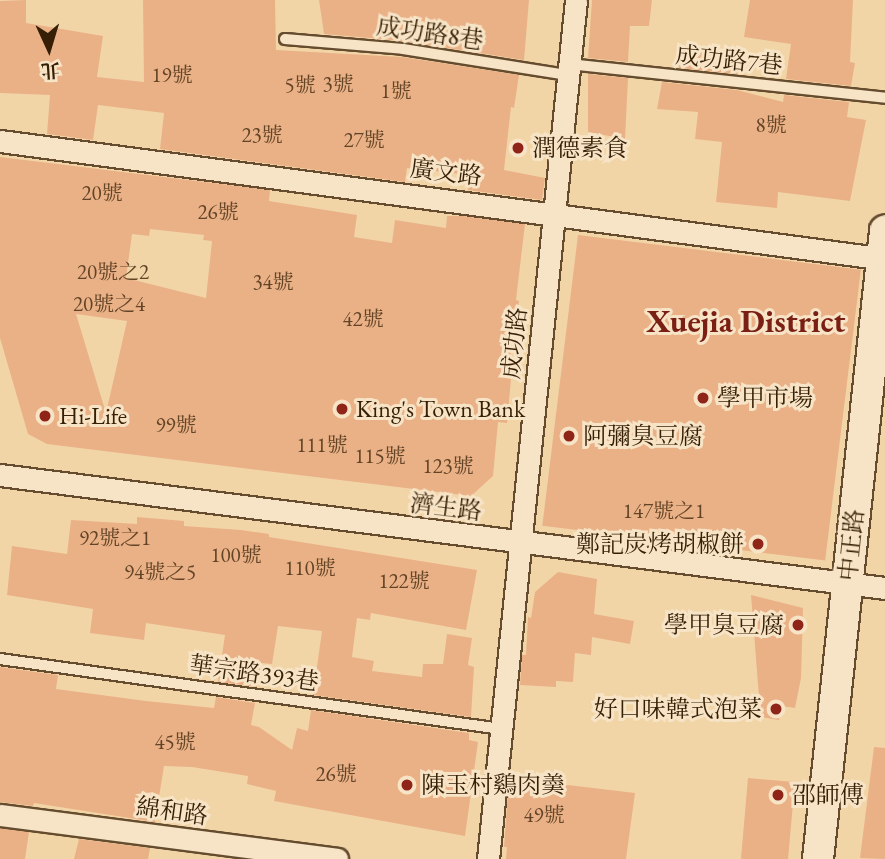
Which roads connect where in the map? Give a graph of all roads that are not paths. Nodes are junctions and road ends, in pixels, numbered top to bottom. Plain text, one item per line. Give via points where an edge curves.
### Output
1 (576, 0) edge
2 (285, 39) dead end
3 (569, 70) junction
4 (885, 98) edge
5 (0, 141) edge
6 (554, 213) junction
7 (884, 250) edge
8 (0, 475) edge
9 (519, 543) junction
10 (847, 582) junction
11 (885, 587) edge
12 (0, 659) edge
13 (501, 729) junction
14 (0, 815) edge
15 (337, 859) edge
16 (488, 859) edge
17 (818, 859) edge

1 - 3 street, 成功路
2 - 3 lane, 成功路8巷
3 - 4 lane, 成功路7巷
3 - 6 street, 成功路
5 - 6 street, 廣文路
6 - 7 street, 廣文路
6 - 9 street, 成功路
7 - 10 main road, 中正路
8 - 9 street, 濟生路
9 - 10 street, 濟生路
9 - 13 street, 成功路
10 - 11 street, 濟生路
10 - 17 main road, 中正路
12 - 13 lane, 華宗路393巷
13 - 16 street, 成功路
14 - 15 street, 綿和路

